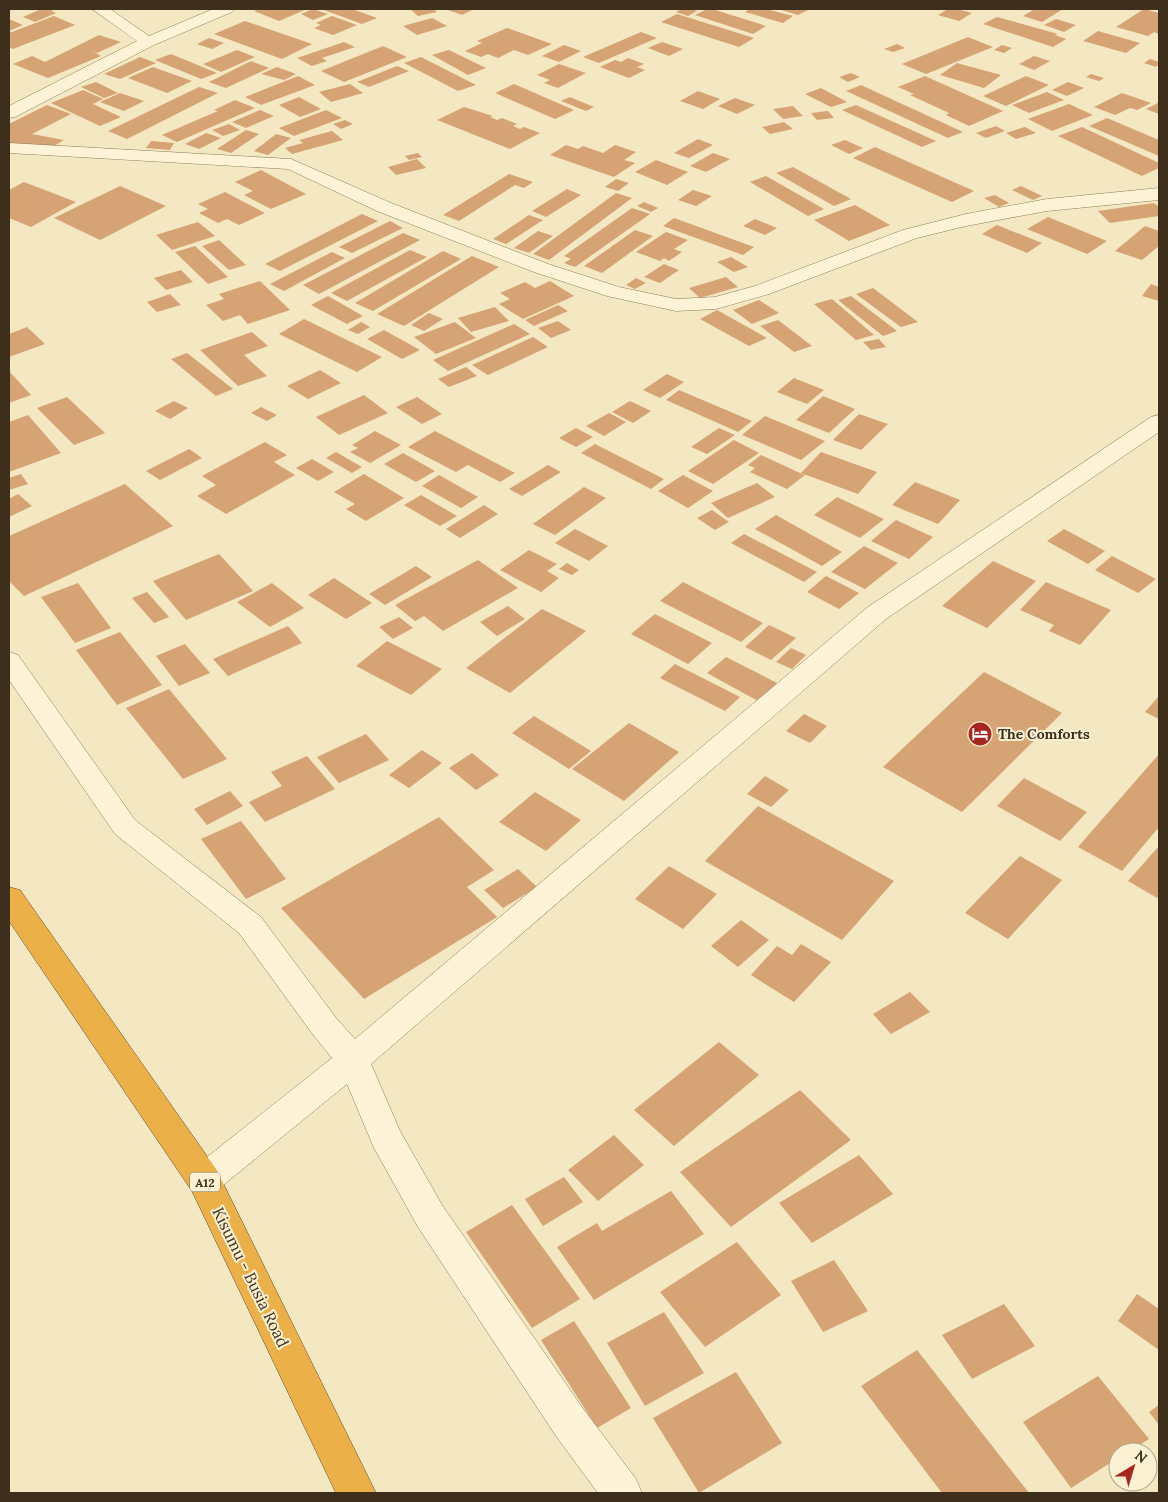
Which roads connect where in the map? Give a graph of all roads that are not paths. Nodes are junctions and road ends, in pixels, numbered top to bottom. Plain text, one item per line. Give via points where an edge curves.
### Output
1 (100, 9) edge
2 (226, 9) edge
3 (148, 42) junction
4 (9, 113) edge
5 (9, 148) edge
6 (1159, 194) edge
7 (1159, 422) edge
8 (9, 662) edge
9 (9, 898) edge
10 (353, 1060) junction
11 (204, 1180) junction
12 (356, 1493) edge
13 (622, 1493) edge

1 - 3 street
2 - 3 street
3 - 4 street
5 - 6 street via 291,164 384,207 540,268 614,292 676,305 716,303 762,290 910,234 956,222 1047,205
7 - 10 street via 877,613
8 - 10 street via 125,827 250,925
9 - 11 highway, Kisumu - Busia Road / A12
10 - 11 street
10 - 13 street via 386,1138 430,1216 570,1423
11 - 12 highway, Kisumu - Busia Road / A12

